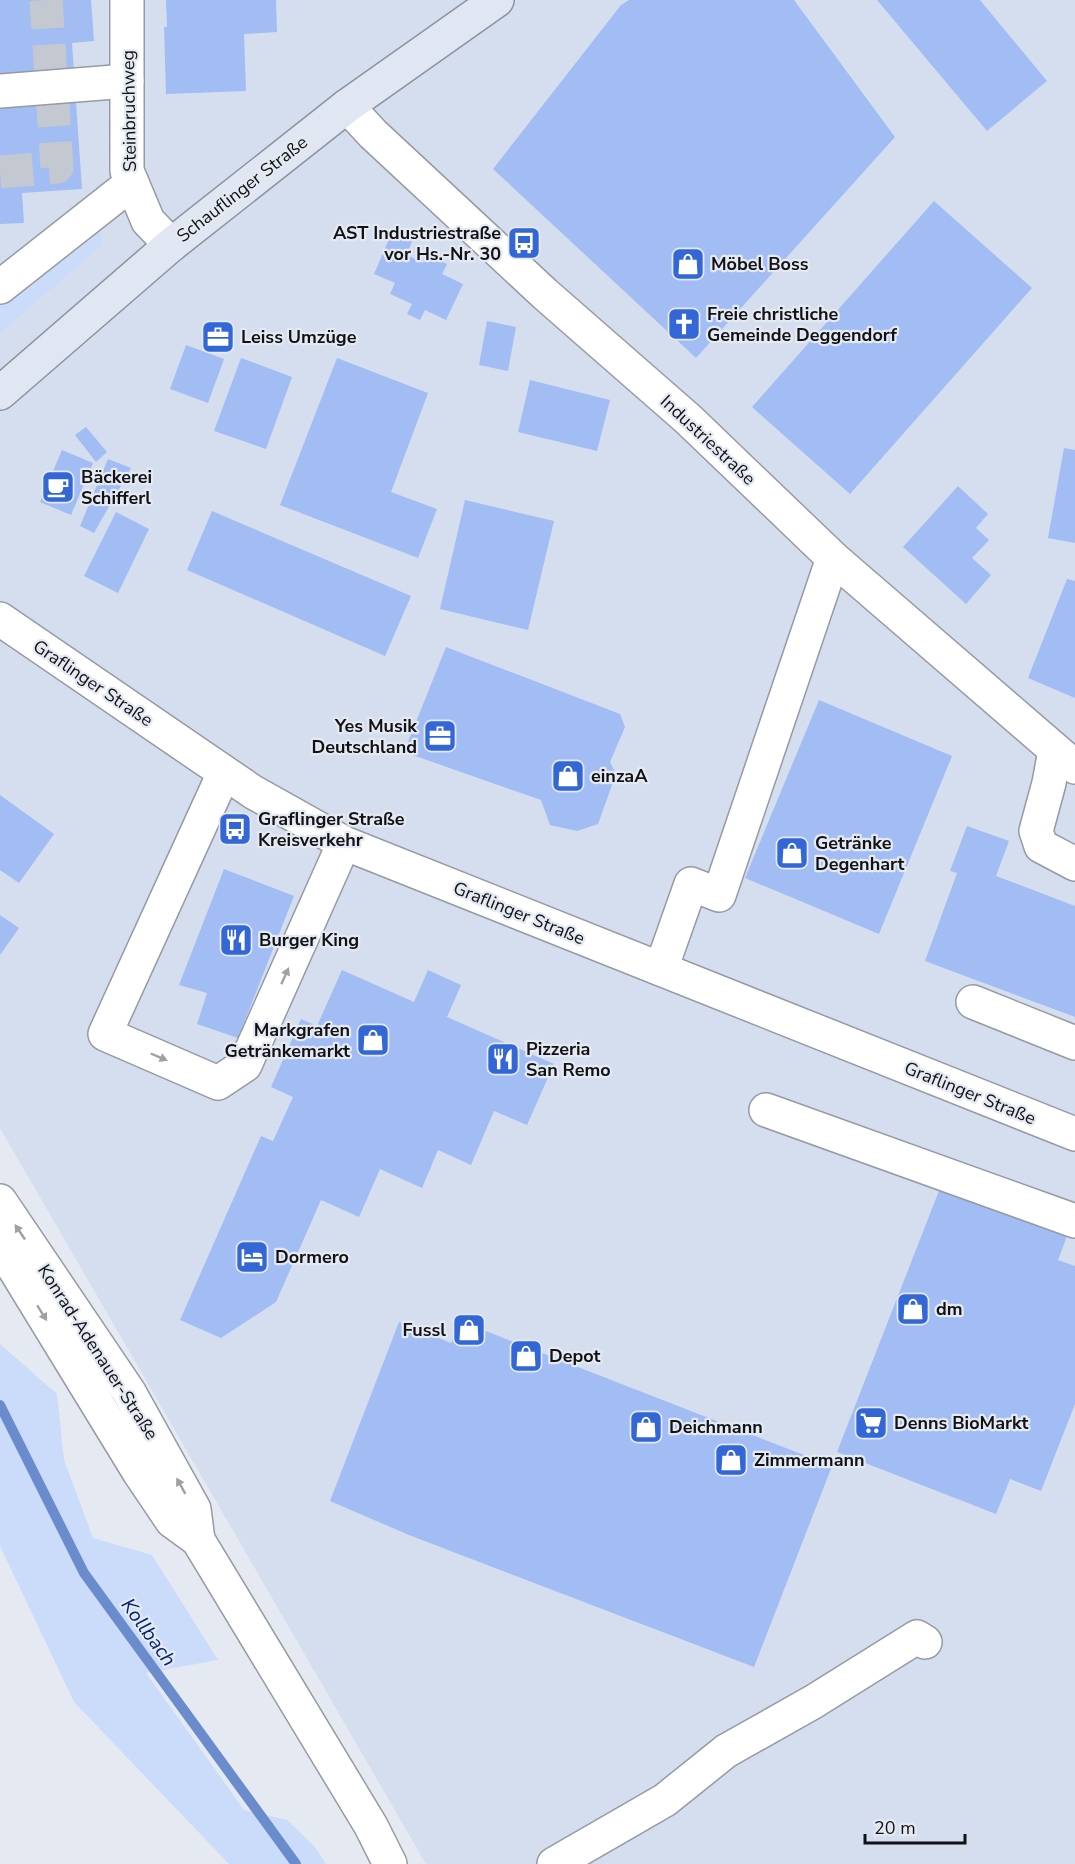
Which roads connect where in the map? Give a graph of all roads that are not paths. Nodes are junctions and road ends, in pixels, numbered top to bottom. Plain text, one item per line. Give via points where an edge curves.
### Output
1 (128, 0) edge
2 (497, 0) edge
3 (127, 81) junction
4 (0, 91) edge
5 (347, 106) junction
6 (132, 183) junction
7 (171, 245) junction
8 (0, 287) edge
9 (0, 393) edge
10 (833, 558) junction
11 (0, 620) edge
12 (1065, 759) edge
13 (224, 773) junction
14 (344, 843) junction
15 (1075, 864) edge
16 (661, 969) junction
17 (973, 1002) dead end
18 (1075, 1043) edge
19 (766, 1110) dead end
20 (1075, 1134) edge
21 (0, 1201) edge
22 (1075, 1221) edge
23 (0, 1245) edge
24 (198, 1540) junction
25 (926, 1642) dead end
26 (390, 1864) edge
27 (554, 1864) edge

1 - 3 street, Steinbruchweg
2 - 5 main road, Schauflinger Straße
3 - 4 street
3 - 6 street, Steinbruchweg via 127,171
5 - 7 main road, Schauflinger Straße
5 - 10 street, Industriestraße
6 - 7 street, Steinbruchweg via 148,221
6 - 8 street
7 - 9 main road, Schauflinger Straße
10 - 12 street, Industriestraße
10 - 16 street via 719,895 691,884
11 - 13 street, Graflinger Straße
12 - 15 street via 1049,783 1036,831 1041,846
13 - 14 street, Graflinger Straße
13 -> 14 street via 105,1034 218,1083 245,1065
14 - 16 street, Graflinger Straße
16 - 20 street, Graflinger Straße
17 - 18 street
19 - 22 street
24 -> 21 street, Konrad-Adenauer-Straße via 194,1509 129,1392
23 -> 24 street, Konrad-Adenauer-Straße via 139,1472 172,1521
24 - 26 street, Konrad-Adenauer-Straße via 371,1826
25 - 27 street via 917,1637 726,1751 665,1800

